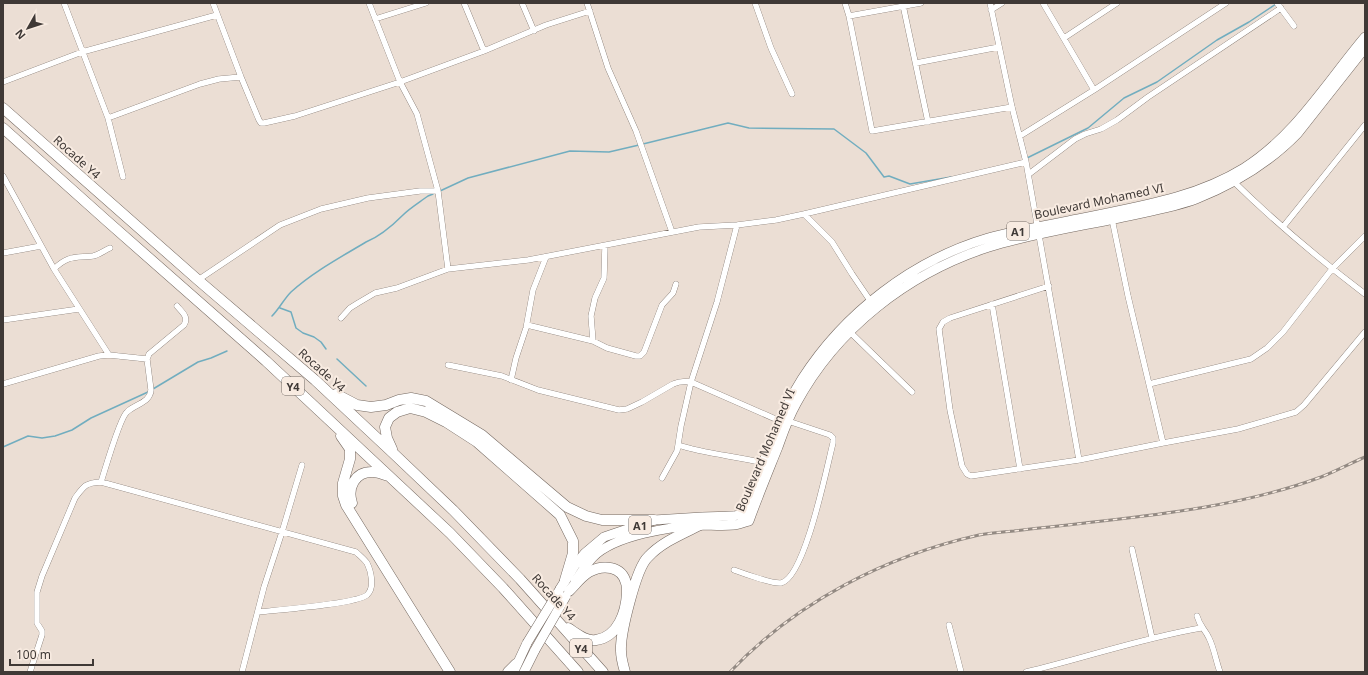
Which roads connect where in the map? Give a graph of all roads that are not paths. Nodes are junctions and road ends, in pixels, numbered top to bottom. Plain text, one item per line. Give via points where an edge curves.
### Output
1 (64, 3) edge
2 (213, 3) edge
3 (370, 3) edge
4 (426, 3) edge
5 (464, 3) edge
6 (522, 3) edge
7 (587, 3) edge
8 (755, 3) edge
9 (845, 3) edge
10 (921, 3) edge
11 (990, 3) edge
12 (1002, 3) edge
13 (1042, 3) edge
14 (1117, 3) edge
15 (1226, 3) edge
16 (903, 5) edge
17 (1279, 6) edge
18 (992, 10) junction
19 (590, 11) junction
20 (217, 15) junction
21 (849, 16) junction
22 (375, 19) junction
23 (1294, 26) dead end
24 (534, 30) junction
25 (1365, 37) edge
26 (1064, 38) junction
27 (999, 47) junction
28 (1365, 48) edge
29 (484, 51) junction
30 (82, 52) junction
31 (916, 63) junction
32 (241, 77) junction
33 (3, 82) edge
34 (400, 82) junction
35 (1094, 90) junction
36 (792, 94) dead end
37 (1012, 107) junction
38 (3, 108) edge
39 (108, 118) junction
40 (928, 122) junction
41 (1365, 126) edge
42 (3, 128) edge
43 (1020, 136) junction
44 (1026, 162) junction
45 (1029, 174) junction
46 (3, 176) edge
47 (123, 177) dead end
48 (1233, 182) junction
49 (438, 191) junction
50 (804, 214) junction
51 (1112, 219) junction
52 (737, 225) junction
53 (1283, 227) junction
54 (1039, 231) junction
55 (672, 232) junction
56 (1365, 236) edge
57 (41, 246) junction
58 (605, 246) junction
59 (110, 248) dead end
60 (3, 253) edge
61 (546, 257) junction
62 (448, 268) junction
63 (54, 269) junction
64 (1332, 269) junction
65 (198, 280) junction
66 (676, 284) dead end
67 (1049, 286) junction
68 (1365, 294) edge
69 (871, 302) junction
70 (992, 304) junction
71 (177, 306) dead end
72 (79, 309) junction
73 (341, 318) dead end
74 (3, 320) edge
75 (527, 325) junction
76 (850, 332) junction
77 (1365, 332) edge
78 (593, 341) junction
79 (108, 355) junction
80 (147, 359) junction
81 (448, 365) dead end
82 (315, 380) junction
83 (511, 380) junction
84 (691, 382) junction
85 (3, 384) edge
86 (1149, 384) junction
87 (912, 392) dead end
88 (308, 400) junction
89 (784, 421) junction
90 (1163, 443) junction
91 (678, 445) junction
92 (393, 453) junction
93 (1079, 460) junction
94 (764, 463) junction
95 (302, 464) dead end
96 (1020, 469) junction
97 (391, 476) junction
98 (662, 478) dead end
99 (101, 482) junction
100 (654, 520) junction
101 (700, 525) junction
102 (282, 532) junction
103 (1132, 549) dead end
104 (734, 570) dead end
105 (565, 589) junction
106 (258, 612) junction
107 (1197, 616) dead end
108 (560, 623) junction
109 (949, 625) dead end
110 (1202, 628) junction
111 (1152, 638) junction
112 (567, 660) junction
113 (515, 668) edge
114 (30, 672) edge
115 (242, 672) edge
116 (450, 672) edge
117 (456, 672) edge
118 (508, 672) edge
119 (524, 672) edge
120 (572, 672) edge
121 (578, 672) edge
122 (603, 672) edge
123 (625, 672) edge
124 (960, 672) edge
125 (1026, 672) edge
126 (1220, 672) edge

1 - 30 street
2 - 20 street
3 - 22 street
4 - 22 street
5 - 29 street
6 - 24 street
7 - 19 street
8 - 36 street
9 - 21 street
10 - 16 street
11 - 18 street
12 - 18 street
13 - 26 street
14 - 26 street
15 - 35 street
16 - 21 street
16 - 31 street
17 - 23 street
17 - 45 street via 1117,120 1075,139
18 - 27 street
19 - 24 street
19 - 55 street via 608,68 636,131
20 - 30 street
20 - 32 street
21 - 40 street via 872,131
22 - 34 street
24 - 29 street
25 - 54 main road, Boulevard Mohamed VI / A1 via 1292,128 1244,168 1192,192
26 - 35 street
27 - 31 street
27 - 37 street
28 - 48 main road, Boulevard Mohamed VI / A1 via 1286,146
29 - 34 street
30 - 33 street
30 - 39 street
31 - 40 street
32 - 34 street via 261,123 295,116
32 - 39 street via 200,84
34 - 49 street via 417,114
35 - 43 street
37 - 40 street
37 - 43 street
38 - 65 highway, Rocade Y4 / Y4
39 - 47 street
41 - 53 street
42 - 88 highway, Y4
43 - 44 street
44 - 45 street
44 - 50 street
45 - 54 street
46 - 57 street
48 - 51 main road, Boulevard Mohamed VI / A1 via 1195,199
48 - 53 street
49 - 62 street
49 - 65 street via 368,198 315,212 280,225
50 - 52 street
50 - 69 street via 832,242
51 - 54 main road, Boulevard Mohamed VI / A1
51 - 86 street
52 - 55 street via 699,227
52 - 84 street via 717,302
53 - 64 street
54 - 67 street
54 - 69 main road, Boulevard Mohamed VI / A1 via 987,239 958,249 910,274
54 - 76 main road, Boulevard Mohamed VI / A1 via 961,257 914,281 890,297
55 - 58 street
56 - 64 street
57 - 60 street
57 - 63 street
58 - 61 street
58 - 78 street via 604,278 595,298 591,316
59 - 63 street via 94,256 71,258
61 - 62 street
61 - 75 street via 532,297
62 - 73 street via 397,288 376,293 358,302
63 - 72 street
64 - 68 street
64 - 86 street via 1283,332 1251,359
65 - 82 highway, Rocade Y4 / Y4
66 - 78 street via 673,293 662,305 644,352 640,356 607,348
67 - 70 street
67 - 93 street
69 - 89 main road, Boulevard Mohamed VI / A1 via 846,325 814,362 802,380
70 - 96 street
70 - 96 street via 950,318 943,322 939,329 950,410 962,466 967,474 971,476
71 - 80 street via 185,316 184,325 149,354
72 - 74 street
72 - 79 street
75 - 78 street
75 - 83 street
76 - 87 street
76 - 89 main road, Boulevard Mohamed VI / A1 via 809,381
77 - 90 street via 1296,412 1238,429
79 - 80 street
79 - 85 street
80 - 99 street via 151,395 126,412
81 - 83 street
82 - 92 highway, Rocade Y4 / Y4
82 - 100 highway via 357,405 379,406 411,398 426,401 482,435 567,507 602,520
83 - 84 street via 538,390 619,410 636,406 679,381
84 - 89 street
84 - 91 street
86 - 90 street
88 - 97 highway, Y4
88 - 116 highway via 344,439 350,450 350,460 343,483 346,505
89 - 94 main road, Boulevard Mohamed VI / A1
89 - 101 main road, Boulevard Mohamed VI / A1 via 749,521 735,525
89 - 104 street via 830,435 833,443 804,550 796,567 782,583
90 - 93 street
91 - 94 street
91 - 98 street
92 - 105 highway via 385,427 389,418 410,408 426,412 446,422 477,442 560,515 573,541
92 - 108 highway, Rocade Y4 / Y4 via 454,510
93 - 96 street
94 - 100 main road, Boulevard Mohamed VI / A1 via 746,513 734,516
95 - 102 street
97 - 112 highway, Y4 via 477,560
97 - 117 highway via 374,472 360,476 351,486 351,502
99 - 102 street
99 - 114 street via 88,483 75,498 42,576 37,592 37,623 42,635
100 - 105 main road, Boulevard Mohamed VI / A1 via 604,537 585,553
101 - 105 main road, Boulevard Mohamed VI / A1 via 633,536 605,548 594,556
101 - 123 highway via 664,544 646,558 638,574 623,627 621,651
102 - 106 street
102 - 106 street via 356,552 367,563 372,579 370,589 367,595 350,600
103 - 111 street
105 - 108 highway via 588,572 604,566 621,573 627,584 622,617 616,628 604,638 594,641 584,638
105 - 113 main road, Boulevard Mohamed VI / A1, bridge via 527,643
105 - 119 main road, Boulevard Mohamed VI / A1, bridge
106 - 115 street
107 - 110 street
108 - 122 highway, Rocade Y4 / Y4
109 - 124 street
110 - 111 street
110 - 126 street via 1210,640
111 - 125 street
112 - 120 highway
112 - 121 highway, Y4
113 - 118 highway

